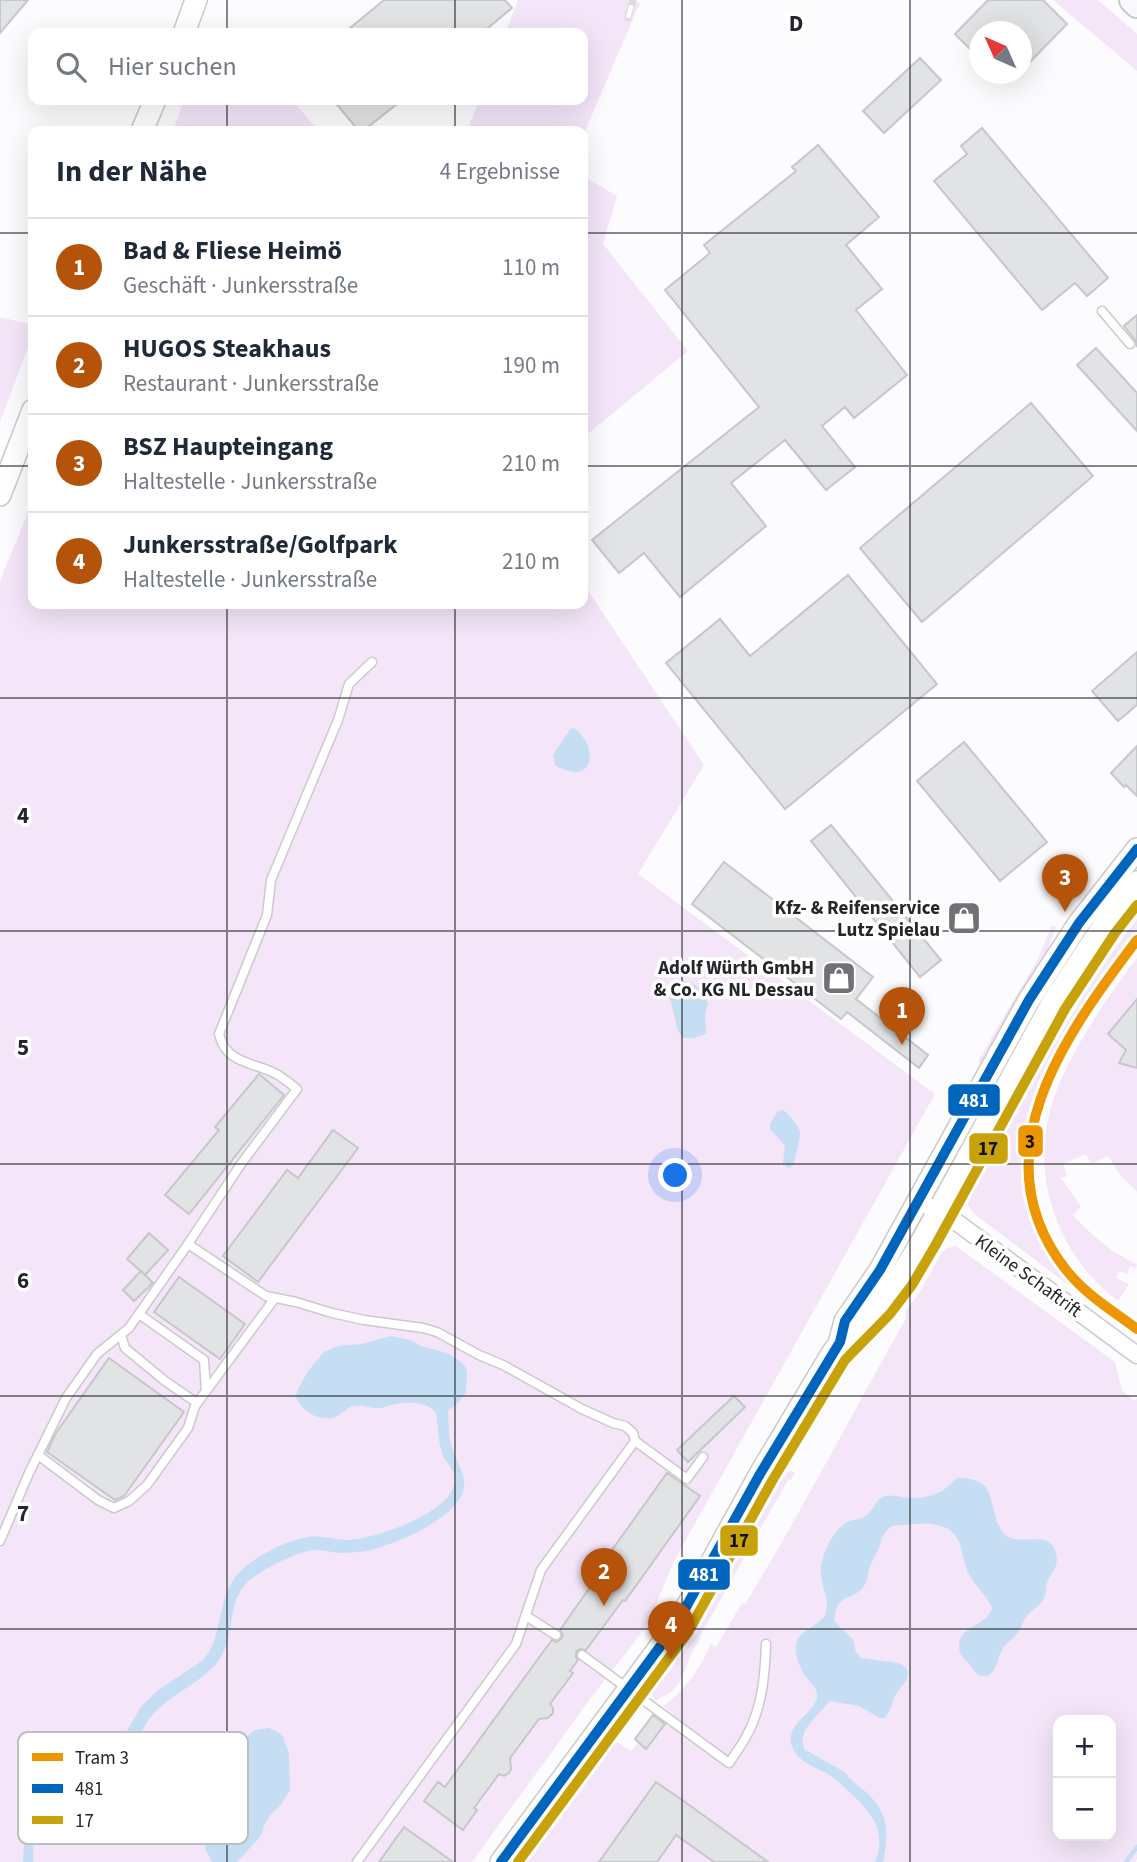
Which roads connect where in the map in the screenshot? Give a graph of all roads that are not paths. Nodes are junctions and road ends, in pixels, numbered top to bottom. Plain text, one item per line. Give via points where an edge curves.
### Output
1 (196, 0) edge
2 (1132, 0) edge
3 (1137, 5) edge
4 (186, 28) edge
5 (153, 105) edge
6 (144, 126) edge
7 (1102, 311) dead end
8 (1130, 344) dead end
9 (28, 423) edge
10 (0, 495) edge
11 (372, 662) dead end
12 (1137, 849) edge
13 (1137, 882) edge
14 (928, 1206) junction
15 (188, 1244) junction
16 (275, 1297) junction
17 (139, 1314) junction
18 (121, 1335) junction
19 (1137, 1355) edge
20 (206, 1391) junction
21 (197, 1403) junction
22 (635, 1441) junction
23 (38, 1455) junction
24 (703, 1457) dead end
25 (0, 1541) edge
26 (526, 1616) junction
27 (556, 1635) dead end
28 (766, 1644) dead end
29 (582, 1655) dead end
30 (628, 1689) junction
31 (358, 1862) edge
32 (501, 1862) edge

1 - 4 main road
2 - 3 main road
5 - 6 main road
7 - 8 lane
9 - 10 main road
11 - 15 lane via 349,684 271,880 267,915 219,1034 222,1045 239,1060 277,1074 297,1089
12 - 14 main road via 1087,912 1029,999
13 - 14 main road via 1053,1002
14 - 19 street, Kleine Schaftrift
14 - 30 main road via 913,1256 875,1311 840,1342 676,1625
15 - 16 lane via 266,1296
15 - 17 lane
16 - 20 lane
16 - 22 lane via 364,1320 437,1332 582,1409 625,1426
17 - 18 lane
17 - 20 lane via 204,1360
18 - 21 lane via 125,1349
18 - 23 lane via 97,1354 66,1398
20 - 21 lane
21 - 23 lane via 188,1428 147,1485 129,1502 114,1508
22 - 24 lane via 687,1479
22 - 26 lane via 541,1570
23 - 25 lane
26 - 27 lane
26 - 31 lane via 516,1644
28 - 30 lane via 759,1708 729,1763
29 - 30 lane
30 - 32 main road

